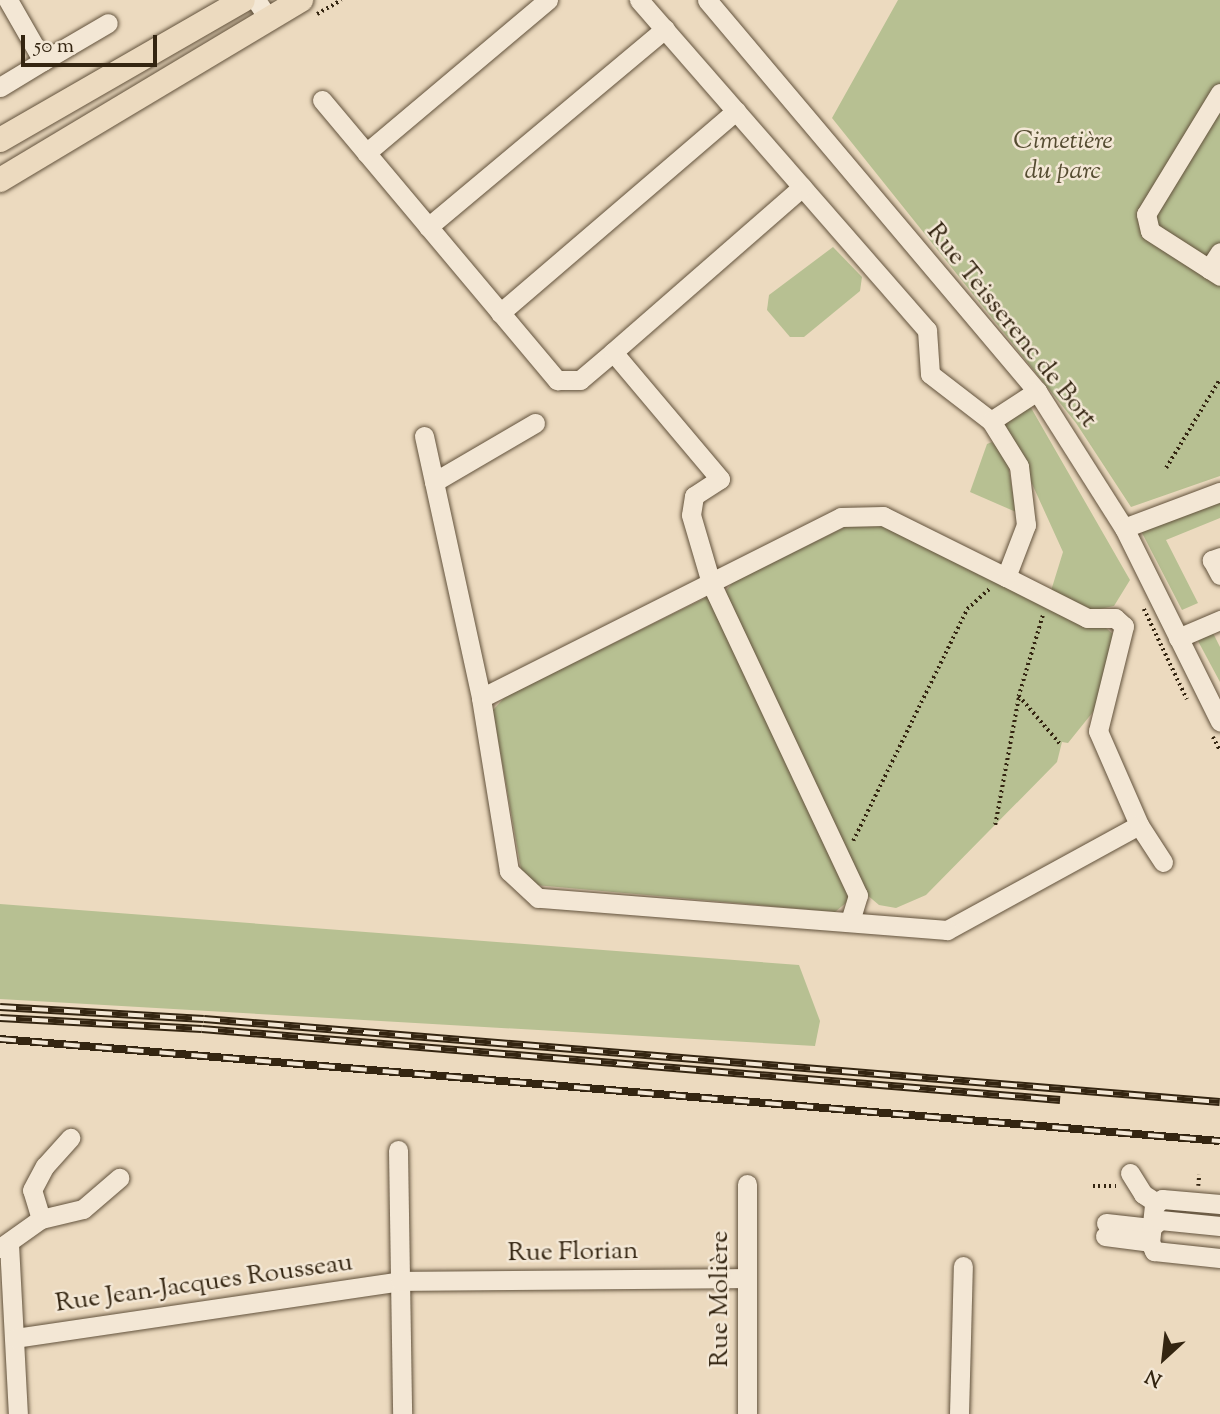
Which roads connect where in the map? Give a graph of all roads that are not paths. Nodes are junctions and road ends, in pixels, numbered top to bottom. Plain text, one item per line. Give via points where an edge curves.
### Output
1 (8, 0) edge
2 (243, 0) edge
3 (301, 0) edge
4 (548, 0) edge
5 (639, 0) edge
6 (707, 0) edge
7 (262, 10) edge
8 (108, 23) dead end
9 (665, 29) junction
10 (43, 61) junction
11 (0, 87) edge
12 (1220, 93) edge
13 (322, 100) dead end
14 (736, 111) junction
15 (0, 140) edge
16 (366, 153) junction
17 (0, 180) edge
18 (802, 187) junction
19 (428, 227) junction
20 (1216, 266) edge
21 (500, 313) junction
22 (613, 352) junction
23 (1037, 390) junction
24 (991, 421) junction
25 (535, 423) dead end
26 (424, 436) dead end
27 (434, 482) junction
28 (1220, 492) edge
29 (1124, 528) junction
30 (1220, 557) edge
31 (1002, 575) junction
32 (1220, 575) edge
33 (711, 583) junction
34 (1220, 620) edge
35 (1178, 638) junction
36 (481, 698) junction
37 (1216, 727) edge
38 (1139, 825) junction
39 (1163, 862) dead end
40 (850, 922) junction
41 (71, 1138) dead end
42 (398, 1150) dead end
43 (1130, 1173) dead end
44 (119, 1178) dead end
45 (747, 1184) dead end
46 (1157, 1203) junction
47 (1220, 1205) edge
48 (41, 1219) junction
49 (1220, 1226) edge
50 (1106, 1230) dead end
51 (1151, 1235) junction
52 (5, 1246) edge
53 (1220, 1258) edge
54 (963, 1266) dead end
55 (746, 1278) junction
56 (400, 1281) junction
57 (15, 1338) junction
58 (18, 1414) edge
59 (402, 1414) edge
60 (747, 1414) edge
61 (959, 1414) edge

1 - 10 street
2 - 15 main road
3 - 7 main road
4 - 16 street
5 - 9 street
6 - 23 street, Rue Teisserenc de Bort
7 - 17 main road
8 - 10 street
9 - 14 street
9 - 19 street
10 - 11 street
12 - 20 street via 1146,214 1150,231
13 - 16 street
14 - 18 street
14 - 21 street
16 - 19 street
18 - 22 street
18 - 24 street via 927,330 930,374
19 - 21 street
21 - 22 street via 557,380 580,380
22 - 33 street via 720,479 694,496 691,514
23 - 24 street
23 - 29 street, Rue Teisserenc de Bort
24 - 31 street via 1019,466 1026,525
25 - 27 street
26 - 27 street
27 - 36 street
28 - 29 street
29 - 35 street, Rue Teisserenc de Bort
30 - 32 street via 1212,560
31 - 33 street via 883,516 841,517
31 - 38 street via 1087,618 1115,618 1124,626 1098,731
33 - 36 street
33 - 40 street via 858,895
34 - 35 street
35 - 37 street, Rue Teisserenc de Bort
36 - 40 street via 509,871 538,898
38 - 39 street
38 - 40 street via 947,930
41 - 48 street via 45,1166 32,1190
42 - 56 street
43 - 46 street via 1143,1194
44 - 48 street via 83,1209
45 - 55 street, Rue Molière
46 - 47 street via 1162,1199
46 - 51 street
48 - 52 street
49 - 51 street via 1160,1220
50 - 51 street
51 - 53 street via 1154,1251
52 - 57 street
54 - 61 street
55 - 56 street, Rue Florian
55 - 60 street, Rue Molière
56 - 57 street, Rue Jean-Jacques Rousseau
56 - 59 street
57 - 58 street

